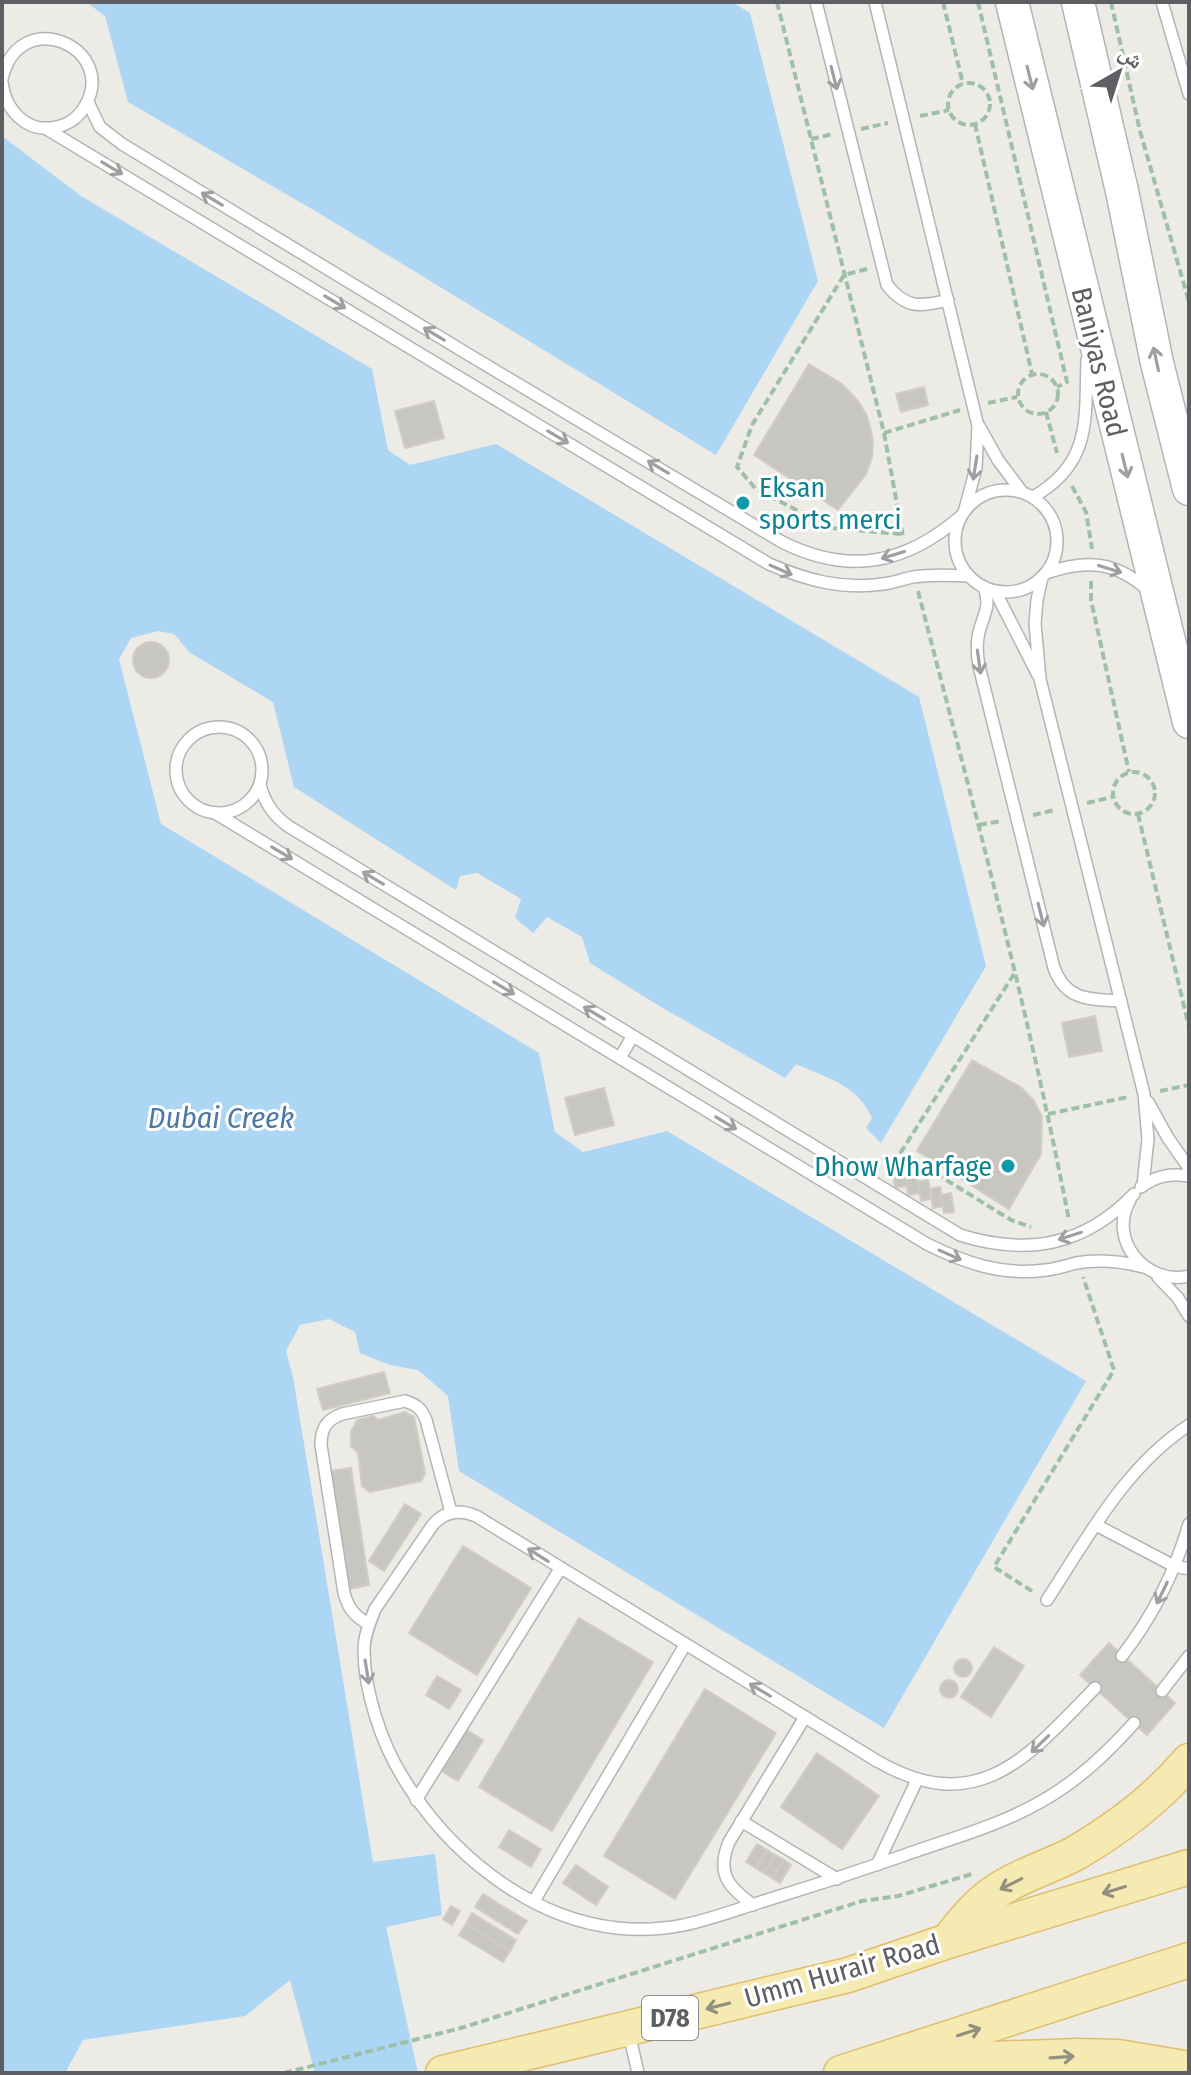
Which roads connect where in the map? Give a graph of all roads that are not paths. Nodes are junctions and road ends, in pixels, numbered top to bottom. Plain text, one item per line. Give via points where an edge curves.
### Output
1 (816, 2) edge
2 (875, 2) edge
3 (1012, 2) edge
4 (1162, 2) edge
5 (1082, 8) edge
6 (2, 81) edge
7 (1189, 94) edge
8 (88, 102) junction
9 (45, 128) junction
10 (948, 300) junction
11 (1089, 319) junction
12 (461, 350) junction
13 (448, 370) junction
14 (978, 426) junction
15 (1189, 489) edge
16 (1028, 494) junction
17 (963, 513) junction
18 (1045, 575) junction
19 (969, 576) junction
20 (990, 589) junction
21 (1160, 605) junction
22 (1040, 679) junction
23 (1189, 722) edge
24 (260, 785) junction
25 (215, 813) junction
26 (1121, 1001) junction
27 (632, 1037) junction
28 (620, 1058) junction
29 (1144, 1094) junction
30 (1189, 1168) edge
31 (1189, 1176) edge
32 (1143, 1185) junction
33 (1134, 1194) junction
34 (1143, 1267) junction
35 (1155, 1274) junction
36 (1189, 1276) edge
37 (1189, 1316) edge
38 (1189, 1425) edge
39 (451, 1512) junction
40 (1189, 1524) edge
41 (1096, 1525) junction
42 (1174, 1566) junction
43 (560, 1569) junction
44 (1189, 1569) edge
45 (1047, 1600) road end
46 (369, 1624) junction
47 (685, 1645) junction
48 (1122, 1656) dead end
49 (1189, 1656) edge
50 (1095, 1688) dead end
51 (1162, 1691) dead end
52 (805, 1717) junction
53 (1134, 1723) dead end
54 (1189, 1761) edge
55 (917, 1780) junction
56 (416, 1800) junction
57 (741, 1821) junction
58 (877, 1865) junction
59 (1189, 1867) edge
60 (837, 1879) junction
61 (534, 1901) junction
62 (753, 1905) junction
63 (948, 1941) junction
64 (1189, 1960) edge
65 (628, 2028) junction
66 (856, 2068) edge
67 (1189, 2069) edge
68 (443, 2073) edge
69 (638, 2073) edge

1 -> 10 lane via 887,285 905,302 917,305
2 - 10 lane
3 -> 11 main road, Baniyas Road
4 - 7 lane
15 -> 5 main road, Baniyas Road
6 - 8 lane via 12,54 37,39 51,38 65,42 86,61 92,89
6 - 9 lane via 9,108 18,118
8 - 9 lane via 74,119
12 -> 8 lane via 122,144 100,127
9 -> 13 lane
10 - 14 lane
11 - 16 lane via 1081,442 1063,475
11 -> 21 main road, Baniyas Road
12 - 13 lane
17 -> 12 lane via 926,542 882,559 830,560 805,553
13 -> 19 lane via 796,576 855,586 933,575
14 - 16 lane via 998,460
14 -> 17 lane via 976,468
16 - 17 lane via 1010,489 985,493
16 - 18 lane via 1046,508 1054,523 1055,556
17 - 19 lane via 955,548
18 - 20 lane via 1012,592
18 -> 21 lane via 1070,565 1112,568 1131,576
18 - 22 lane via 1035,624
19 - 20 lane
20 - 22 lane
20 -> 26 lane via 979,634 979,666 1058,977 1080,997
21 - 23 main road, Baniyas Road
22 - 26 lane
24 - 25 lane via 242,807
24 - 25 lane via 260,757 244,734 230,728 202,730 181,749 177,776 189,801
27 -> 24 lane via 288,826 269,809
25 -> 28 lane
26 - 29 lane
27 - 28 lane
33 -> 27 lane via 1106,1220 1072,1236 1016,1247 987,1244 960,1235
28 -> 34 lane via 955,1258 1016,1272 1100,1261
29 - 30 lane
29 - 32 lane via 1148,1139
31 - 32 lane via 1164,1175
32 - 33 lane
33 - 34 lane via 1124,1232 1127,1246
34 - 35 lane
35 - 36 lane
35 - 37 lane
38 - 41 lane via 1135,1471
43 -> 39 lane via 476,1516
39 - 46 lane via 432,1526
39 - 46 lane via 426,1420 415,1404 405,1401 342,1414 325,1425 321,1445 346,1604
40 - 42 lane
41 - 42 lane
41 - 45 lane
42 - 44 lane
42 -> 48 lane
43 - 47 lane
43 - 56 lane
46 -> 56 lane via 364,1648 373,1705 383,1738
52 -> 47 lane
47 - 61 lane
49 - 51 lane
50 -> 55 lane via 1006,1770 977,1781
52 - 55 lane
52 - 57 lane
53 - 58 lane via 1076,1779 1043,1801
54 -> 63 main road via 1110,1832 987,1898
55 - 58 lane
56 - 61 lane via 468,1858
57 - 60 lane
57 - 62 lane via 723,1855 723,1870 738,1895
58 - 60 lane
59 -> 63 main road, Umm Hurair Road / D78
60 - 62 lane
61 - 62 lane via 586,1922 643,1930 699,1923
63 -> 65 main road, Umm Hurair Road / D78 via 848,1975
66 -> 64 main road
65 - 68 main road, Umm Hurair Road / D78
65 - 69 lane
66 -> 67 main road via 1091,2056

